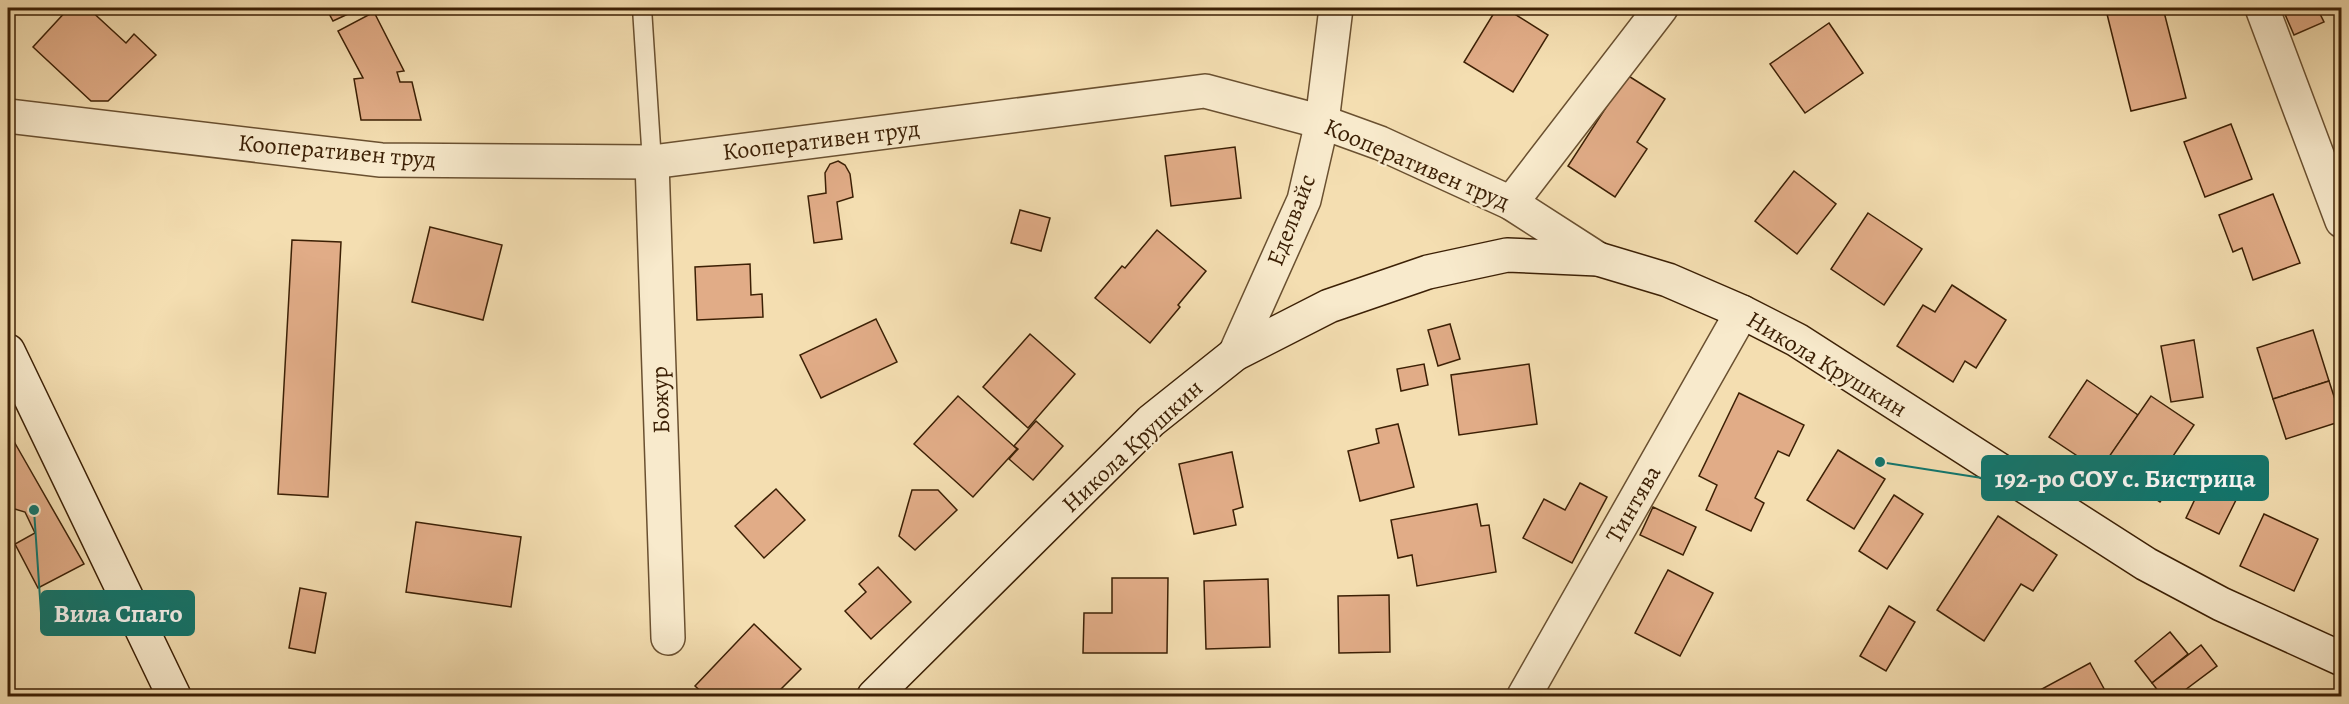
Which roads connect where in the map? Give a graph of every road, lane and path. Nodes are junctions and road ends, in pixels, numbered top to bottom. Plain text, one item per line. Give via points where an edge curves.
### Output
1 (642, 8) edge
2 (1336, 8) edge
3 (1661, 8) edge
4 (2262, 8) edge
5 (8, 116) edge
6 (1322, 122) junction
7 (652, 162) junction
8 (1511, 203) junction
9 (2342, 221) edge
10 (1598, 259) junction
11 (1742, 312) junction
12 (8, 351) edge
13 (1235, 354) junction
14 (668, 638) dead end
15 (2342, 659) edge
16 (174, 696) edge
17 (874, 696) edge
18 (1524, 696) edge

1 - 7 lane
2 - 6 street, Еделвайс
3 - 8 street
4 - 9 street
5 - 7 street, Кооперативен труд via 381,160
6 - 7 street, Кооперативен труд via 1205,91
6 - 8 street, Кооперативен труд via 1380,142
6 - 13 street, Еделвайс via 1304,200
7 - 14 street, Божур
8 - 10 street, Кооперативен труд
10 - 11 street, Никола Крушкин via 1668,280
10 - 13 street, Никола Крушкин via 1507,255 1428,272 1329,306
11 - 15 street, Никола Крушкин via 1797,340 2146,564 2221,604
11 - 18 street, Тинтява
12 - 16 street
13 - 17 street, Никола Крушкин via 1151,421

